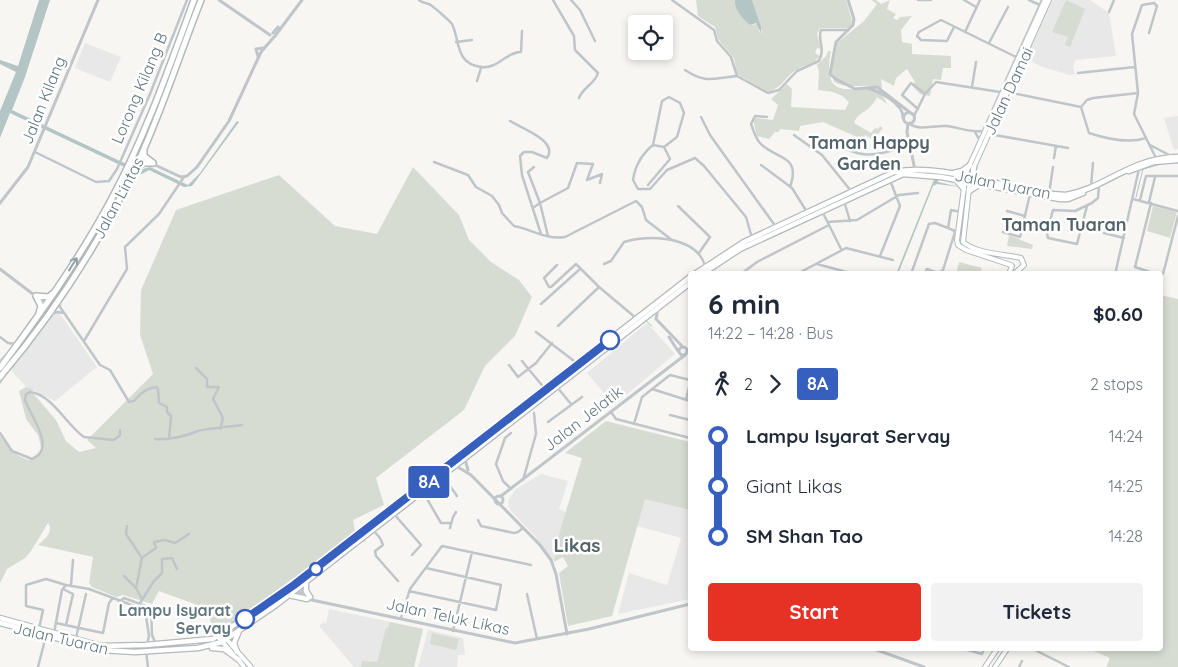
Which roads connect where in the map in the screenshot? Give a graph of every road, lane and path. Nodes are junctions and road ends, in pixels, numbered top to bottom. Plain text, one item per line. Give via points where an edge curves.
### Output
1 (98, 0) edge
2 (187, 0) edge
3 (194, 0) edge
4 (201, 0) edge
5 (219, 0) edge
6 (302, 0) edge
7 (419, 0) edge
8 (553, 0) edge
9 (571, 0) edge
10 (672, 0) edge
11 (848, 0) edge
12 (918, 0) edge
13 (931, 0) edge
14 (964, 0) edge
15 (980, 0) edge
16 (1028, 0) edge
17 (1044, 0) edge
18 (1049, 0) edge
19 (1114, 0) edge
20 (1040, 5) junction
21 (977, 7) junction
22 (1008, 7) dead end
23 (1110, 12) dead end
24 (954, 27) junction
25 (849, 30) junction
26 (522, 31) dead end
27 (965, 32) junction
28 (1149, 34) dead end
29 (272, 35) junction
30 (472, 40) dead end
31 (595, 41) dead end
32 (456, 42) junction
33 (989, 43) junction
34 (181, 52) junction
35 (174, 54) junction
36 (1016, 57) junction
37 (976, 62) dead end
38 (481, 67) junction
39 (1135, 67) junction
40 (685, 70) dead end
41 (1078, 73) dead end
42 (737, 76) junction
43 (477, 80) dead end
44 (972, 87) junction
45 (878, 90) junction
46 (1000, 92) junction
47 (1007, 92) junction
48 (1138, 93) junction
49 (925, 94) junction
50 (579, 98) dead end
51 (1081, 107) junction
52 (918, 109) junction
53 (913, 115) junction
54 (767, 116) dead end
55 (701, 117) dead end
56 (903, 118) junction
57 (510, 121) dead end
58 (909, 124) junction
59 (975, 132) junction
60 (988, 134) junction
61 (794, 135) dead end
62 (148, 136) junction
63 (1146, 138) junction
64 (823, 139) dead end
65 (980, 142) junction
66 (653, 145) junction
67 (910, 145) junction
68 (1150, 145) junction
69 (664, 146) junction
70 (1056, 146) junction
71 (1068, 148) dead end
72 (136, 149) junction
73 (1160, 149) junction
74 (35, 152) junction
75 (1155, 156) junction
76 (139, 158) junction
77 (1054, 158) dead end
78 (1177, 158) edge
79 (434, 162) dead end
80 (153, 163) junction
81 (1092, 163) dead end
82 (762, 165) dead end
83 (972, 166) junction
84 (1053, 167) dead end
85 (1138, 167) junction
86 (534, 168) dead end
87 (134, 170) junction
88 (914, 170) junction
89 (943, 172) junction
90 (903, 174) junction
91 (1178, 176) edge
92 (184, 177) junction
93 (1155, 177) junction
94 (890, 179) junction
95 (953, 180) junction
96 (968, 180) junction
97 (979, 180) junction
98 (600, 182) dead end
99 (648, 185) dead end
100 (1099, 185) junction
101 (790, 186) junction
102 (1091, 186) junction
103 (993, 187) junction
104 (967, 190) junction
105 (851, 191) junction
106 (918, 193) dead end
107 (1030, 194) junction
108 (1049, 194) junction
109 (897, 196) junction
110 (1133, 199) junction
111 (1140, 200) junction
112 (844, 201) junction
113 (0, 203) edge
114 (540, 203) junction
115 (1150, 203) junction
116 (678, 206) dead end
117 (1087, 206) junction
118 (534, 207) junction
119 (822, 211) junction
120 (1007, 211) dead end
121 (1178, 211) edge
122 (807, 212) junction
123 (962, 213) junction
124 (1026, 216) junction
125 (1178, 216) edge
126 (850, 221) junction
127 (828, 223) junction
128 (776, 226) junction
129 (948, 228) junction
130 (786, 229) junction
131 (770, 230) junction
132 (1002, 232) dead end
133 (1104, 232) dead end
134 (541, 234) junction
135 (548, 236) junction
136 (1124, 238) junction
137 (752, 239) junction
138 (672, 240) junction
139 (841, 249) junction
140 (699, 253) junction
141 (880, 256) junction
142 (1015, 257) junction
143 (893, 260) dead end
144 (604, 264) dead end
145 (817, 264) junction
146 (558, 265) dead end
147 (1011, 265) junction
148 (705, 266) junction
149 (0, 269) edge
150 (580, 269) junction
151 (1018, 270) joint
152 (1116, 270) dead end
153 (699, 271) edge
154 (706, 271) edge
155 (745, 271) edge
156 (803, 271) edge
157 (843, 271) edge
158 (912, 271) edge
159 (941, 271) edge
160 (1010, 271) edge
161 (1147, 271) edge
162 (1163, 274) edge
163 (688, 279) edge
164 (67, 286) junction
165 (688, 286) edge
166 (599, 287) junction
167 (59, 288) junction
168 (36, 296) junction
169 (61, 296) junction
170 (541, 304) dead end
171 (47, 305) junction
172 (658, 308) junction
173 (652, 313) junction
174 (65, 314) junction
175 (646, 318) junction
176 (44, 319) junction
177 (637, 319) junction
178 (656, 319) junction
179 (36, 320) junction
180 (558, 326) dead end
181 (627, 327) junction
182 (536, 332) dead end
183 (0, 337) edge
184 (84, 341) junction
185 (8, 343) junction
186 (552, 343) junction
187 (18, 344) junction
188 (684, 348) junction
189 (688, 349) edge
190 (10, 350) junction
191 (678, 352) junction
192 (688, 354) edge
193 (685, 355) junction
194 (522, 361) dead end
195 (0, 362) edge
196 (11, 364) junction
197 (579, 364) junction
198 (509, 365) dead end
199 (671, 366) junction
200 (0, 368) edge
201 (196, 368) dead end
202 (528, 368) junction
203 (0, 377) edge
204 (688, 381) edge
205 (0, 382) edge
206 (557, 387) junction
207 (652, 390) junction
208 (544, 392) junction
209 (582, 397) dead end
210 (688, 400) edge
211 (571, 404) junction
212 (611, 412) junction
213 (534, 413) dead end
214 (670, 415) dead end
215 (688, 420) edge
216 (548, 422) dead end
217 (634, 424) junction
218 (242, 425) dead end
219 (220, 429) junction
220 (120, 430) dead end
221 (0, 433) edge
222 (510, 433) dead end
223 (688, 438) edge
224 (155, 439) dead end
225 (169, 439) junction
226 (465, 459) junction
227 (455, 464) junction
228 (446, 474) junction
229 (471, 475) junction
230 (522, 480) junction
231 (510, 490) junction
232 (486, 491) junction
233 (423, 493) junction
234 (457, 496) dead end
235 (502, 498) junction
236 (496, 503) junction
237 (456, 512) dead end
238 (506, 512) junction
239 (394, 514) junction
240 (478, 520) dead end
241 (451, 523) junction
242 (127, 526) dead end
243 (450, 528) dead end
244 (523, 528) junction
245 (373, 530) junction
246 (189, 534) dead end
247 (349, 546) junction
248 (472, 552) junction
249 (412, 555) dead end
250 (142, 558) junction
251 (73, 560) dead end
252 (531, 565) dead end
253 (426, 568) junction
254 (177, 569) dead end
255 (124, 576) dead end
256 (467, 578) junction
257 (398, 581) dead end
258 (306, 582) junction
259 (66, 585) junction
260 (71, 585) junction
261 (297, 586) junction
262 (136, 588) junction
263 (63, 589) junction
264 (409, 591) junction
265 (86, 594) dead end
266 (527, 594) dead end
267 (288, 596) junction
268 (309, 598) junction
269 (112, 599) junction
270 (142, 599) junction
271 (118, 602) junction
272 (462, 602) junction
273 (140, 604) junction
274 (688, 604) edge
275 (2, 619) edge
276 (401, 619) junction
277 (0, 623) edge
278 (56, 623) junction
279 (66, 625) junction
280 (78, 628) junction
281 (39, 630) junction
282 (240, 630) junction
283 (453, 631) junction
284 (54, 634) junction
285 (567, 634) junction
286 (220, 635) junction
287 (46, 636) junction
288 (76, 639) junction
289 (537, 639) junction
290 (224, 641) junction
291 (157, 645) junction
292 (146, 648) junction
293 (201, 648) junction
294 (880, 651) edge
295 (971, 651) edge
296 (983, 651) edge
297 (996, 651) edge
298 (1006, 651) edge
299 (1037, 651) edge
300 (237, 652) junction
301 (239, 660) junction
302 (1022, 661) dead end
303 (38, 667) edge
304 (148, 667) edge
305 (244, 667) edge
306 (251, 667) edge
307 (924, 667) edge
308 (985, 667) edge
309 (995, 667) edge
310 (1019, 667) edge
311 (1069, 667) edge

1 - 74 street, Jalan Kilang
2 - 74 street, Lorong Kilang B via 121,160 107,182 96,182
3 - 35 highway, Jalan Lintas
4 - 34 highway
5 - 29 street
6 - 29 street
7 - 32 street via 431,4 451,22
8 - 50 street via 574,36 576,50 598,73
9 - 31 street via 580,10
10 - 42 street via 714,30 717,41 731,57
11 - 25 street via 854,19
12 - 13 street
14 - 21 street
15 - 21 street
16 - 20 street
17 - 20 street
17 - 65 main road, Jalan Damai
18 - 47 main road, Jalan Damai
19 - 23 street
20 - 36 street
21 - 27 street
22 - 33 street
24 - 24 street via 939,20 917,36 921,40 947,41
24 - 27 street
25 - 42 street via 821,30 824,48 819,61 797,71 774,92 762,92
25 - 45 street via 836,42 830,74 853,88
26 - 38 street via 521,52 514,52 495,65
27 - 33 street
28 - 39 street via 1157,6 1154,3 1142,5 1132,34
29 - 92 street via 265,46 256,49 258,58 229,121 197,167
30 - 32 street
32 - 38 street via 464,60
33 - 36 street
34 - 35 highway
34 - 62 highway, Jalan Lintas via 183,57
35 - 72 highway, Jalan Lintas
36 - 46 street
37 - 44 street
38 - 43 street
39 - 41 street
39 - 48 street
40 - 42 street via 709,81
44 - 46 street
44 - 49 street via 938,82
45 - 53 street
45 - 56 street via 901,109
46 - 59 street via 982,131
47 - 51 street
47 - 60 main road, Jalan Damai
48 - 51 street via 1093,98
48 - 63 street via 1135,118
49 - 52 street
49 - 52 street via 912,83 902,93
51 - 63 street via 1089,133 1131,141
52 - 53 street
53 - 56 street via 906,114
53 - 58 street via 914,121
54 - 101 street via 755,116 751,124 759,142 792,166 794,175
55 - 128 street via 710,135
56 - 58 street
57 - 118 street via 550,148 547,158 528,151 520,156 522,175
58 - 59 street via 918,128 948,126
58 - 67 street
59 - 65 street
60 - 70 street
60 - 83 main road, Jalan Damai
61 - 105 street via 822,155
62 - 76 highway, Jalan Lintas
62 - 80 highway via 144,154
63 - 68 street
64 - 67 street via 856,154 870,156
65 - 83 main road, Jalan Damai
66 - 69 street
66 - 69 street via 662,101 670,97 680,103 684,113 678,137
66 - 137 street via 636,167 633,180 638,189 650,189 667,170 695,158 746,217
67 - 88 street
68 - 73 street
68 - 75 street
69 - 99 street via 670,159
70 - 71 street
70 - 77 street
72 - 76 highway
167 -> 72 highway, Jalan Lintas via 111,200
73 - 75 street via 1154,150
73 - 78 street
74 - 113 street, Jalan Kilang via 22,176
75 - 78 main road
75 - 102 main road, Jalan Tuaran
76 - 80 street
76 - 87 highway, Jalan Lintas
78 - 85 main road, Jalan Tuaran
79 - 134 street via 466,174 476,187 492,196 514,226
80 - 87 highway via 140,165
80 - 92 street
81 - 102 street
82 - 101 street
83 - 89 main road via 958,173
83 - 96 main road, Jalan Damai
83 - 97 main road
84 - 108 street
85 - 100 main road, Jalan Tuaran
85 - 110 street
86 - 114 street via 528,172
87 - 164 highway, Jalan Lintas
88 - 89 main road, Jalan Tuaran
88 - 90 main road
88 - 105 main road, Jalan Tuaran via 888,174
89 - 96 main road, Jalan Tuaran
90 - 94 main road, Jalan Tuaran
90 - 95 main road, Jalan Tuaran
91 - 93 street
92 - 184 street via 154,220 125,247 127,269
93 - 111 street via 1146,176
93 - 115 street
94 - 109 street
94 - 112 main road, Jalan Tuaran
95 - 96 main road, Jalan Tuaran
95 - 104 main road
96 - 97 main road, Jalan Tuaran
96 - 103 main road, Jalan Tuaran
96 - 104 main road, Jalan Damai
97 - 108 main road, Jalan Tuaran
98 - 114 street via 602,174 587,180 593,164 577,163 568,188
100 - 107 main road, Jalan Tuaran via 1068,199
100 - 117 street via 1097,200
101 - 122 street
102 - 108 main road, Jalan Tuaran via 1066,195
103 - 104 main road via 974,186
103 - 107 main road, Jalan Tuaran
104 - 123 main road
104 - 142 main road via 963,242
105 - 122 main road, Jalan Tuaran
106 - 109 street
107 - 124 street
109 - 126 street via 860,219
109 - 141 street via 900,206
110 - 111 street
110 - 136 street
111 - 115 street
112 - 119 main road, Jalan Tuaran
112 - 126 street
114 - 118 street
114 - 135 street
115 - 121 street
115 - 161 street via 1135,267
116 - 140 street via 710,237
117 - 117 street via 1072,212 1053,210 1048,238 1077,244
118 - 134 street
119 - 127 street
119 - 130 main road, Jalan Tuaran
120 - 124 street
122 - 128 main road, Jalan Tuaran
123 - 129 street via 950,210
123 - 147 main road via 957,240 960,248
124 - 132 street via 1020,237
125 - 162 street
126 - 127 street
127 - 139 street
127 - 155 street
128 - 131 main road, Jalan Tuaran
129 - 158 street via 929,224
129 - 159 street via 955,231
130 - 131 main road
130 - 154 main road, Jalan Tuaran via 735,252
131 - 137 main road, Jalan Tuaran
133 - 136 street
134 - 135 street
135 - 138 street via 565,237 636,201 646,220
136 - 152 street
137 - 148 main road, Jalan Tuaran
138 - 140 street
138 - 144 street via 646,236 624,242 611,261
139 - 141 street
139 - 145 street
140 - 148 street
141 - 143 street
142 - 147 main road
142 - 151 main road via 1024,261
145 - 156 street
145 - 157 street
146 - 150 street via 543,280 550,288 576,264
147 - 151 main road
147 - 160 main road
148 - 153 main road, Jalan Tuaran
149 - 168 street
150 - 166 street
150 - 170 street
163 - 177 main road, Jalan Tuaran
164 - 169 highway, Jalan Lintas
164 - 171 highway via 54,302
165 - 172 main road
166 - 177 street
166 - 180 street
167 - 168 highway via 49,297
167 - 171 highway, Jalan Lintas
168 - 171 street
168 - 179 highway via 41,308
169 - 174 street via 60,305
169 - 176 highway, Jalan Lintas
171 - 179 highway, Jalan Lintas
172 - 173 main road
172 - 178 street
173 - 175 main road
173 - 178 main road
173 - 181 main road
174 - 176 street via 55,312
174 - 184 street
175 - 191 street via 655,320
175 - 206 main road
176 - 196 highway, Jalan Lintas
177 - 181 main road, Jalan Tuaran
178 - 188 street
179 - 187 highway, Jalan Lintas
181 - 197 main road, Jalan Tuaran
182 - 186 street
183 - 185 street
184 - 225 street via 100,365 110,370 129,402 146,390 158,389 159,404 167,407 171,416
185 - 187 street
185 - 190 street
186 - 197 street
186 - 202 street
187 - 190 street
187 - 200 highway, Jalan Lintas
188 - 189 street
188 - 191 street
188 - 193 street
190 - 195 street
191 - 193 street
191 - 199 street, Jalan Jelatik
192 - 193 street
193 - 199 street, Jalan Jelatik
194 - 202 street
196 - 203 highway, Jalan Lintas
196 - 205 street
197 - 208 main road, Jalan Tuaran
198 - 202 street via 517,377
199 - 212 street, Jalan Jelatik
201 - 219 street via 207,379 207,387 219,387 213,399 223,418
202 - 208 street
204 - 207 street via 671,375
206 - 208 main road
206 - 211 street
206 - 226 main road
207 - 210 street
207 - 217 street via 640,399
208 - 227 main road, Jalan Tuaran
209 - 211 street
211 - 216 street
212 - 217 street via 616,419
212 - 230 street, Jalan Jelatik
213 - 230 street via 536,434
214 - 215 street
217 - 223 street
218 - 219 street
219 - 225 street via 199,430 185,437
220 - 221 street via 120,435 114,440 84,437 64,414 32,392 26,394 25,400 40,434 44,447 42,452 32,459 16,453
222 - 231 street via 496,464 498,473
224 - 225 street
226 - 227 main road via 461,458
226 - 229 street
227 - 228 main road, Jalan Tuaran
227 - 229 street
227 - 247 main road, Jalan Tuaran
228 - 233 main road, Jalan Tuaran
228 - 234 street
229 - 232 street
230 - 231 street, Jalan Jelatik
231 - 235 street, Jalan Jelatik
232 - 235 street
232 - 236 street
233 - 239 main road, Jalan Tuaran
233 - 241 street via 441,523
235 - 236 street via 500,504
235 - 236 street, Jalan Jelatik via 496,498
235 - 238 street
236 - 238 street
237 - 241 street
238 - 244 street
239 - 245 main road, Jalan Tuaran
239 - 249 street via 421,545
240 - 244 street via 481,526 514,533
241 - 243 street
242 - 250 street via 127,536
244 - 285 street via 540,545 552,564
245 - 247 main road, Jalan Tuaran
245 - 257 street via 383,545 375,551 376,556
246 - 250 street via 175,543 165,540 154,542 156,548
247 - 258 main road, Jalan Tuaran
247 - 261 main road, Jalan Tuaran
248 - 252 street
248 - 253 street via 442,546
248 - 256 street
250 - 262 street
251 - 260 street
253 - 256 street
253 - 264 street
254 - 270 street via 172,558 162,559 162,573
255 - 262 street
256 - 272 street
256 - 272 street via 501,586 497,609
258 - 261 main road, Jalan Tuaran
258 - 268 main road
259 - 260 street
259 - 263 street
259 - 281 street via 46,579 26,584 26,606 43,610
260 - 269 street
261 - 267 main road, Jalan Tuaran
261 - 268 street, Jalan Teluk Likas
261 - 286 main road, Jalan Tuaran
262 - 270 street
263 - 278 street
263 - 279 street via 73,594
264 - 272 street
264 - 276 street
265 - 280 street
266 - 289 street
267 - 268 main road
267 - 282 main road, Jalan Tuaran
268 - 276 street, Jalan Teluk Likas
269 - 271 street
269 - 280 street via 103,633
270 - 273 street
271 - 273 street via 122,598
271 - 292 street via 147,612 149,636
272 - 283 street
273 - 291 street via 151,608 152,635
274 - 285 street, Jalan Teluk Likas
275 - 281 main road, Jalan Tuaran
275 - 287 main road
276 - 283 street, Jalan Teluk Likas
277 - 287 main road, Jalan Tuaran
278 - 279 street
278 - 284 street
279 - 280 street
280 - 288 street
281 - 284 main road, Jalan Tuaran
282 - 290 main road, Jalan Tuaran
282 - 300 main road via 234,643
283 - 289 street, Jalan Teluk Likas via 507,642
284 - 288 main road, Jalan Tuaran
285 - 289 street, Jalan Teluk Likas
286 - 290 main road
286 - 291 main road, Jalan Tuaran via 210,640
287 - 292 main road, Jalan Tuaran via 101,650
287 - 303 street
288 - 292 main road, Jalan Tuaran via 108,646
290 - 293 main road, Jalan Tuaran
290 - 300 main road
290 - 301 main road
291 - 292 main road, Jalan Tuaran
292 - 293 main road, Jalan Tuaran
292 - 304 street
293 - 301 main road via 224,649
294 - 307 street
295 - 296 street via 982,654
297 - 308 main road
298 - 309 main road
299 - 311 street
300 - 306 main road
301 - 305 main road
302 - 310 street

